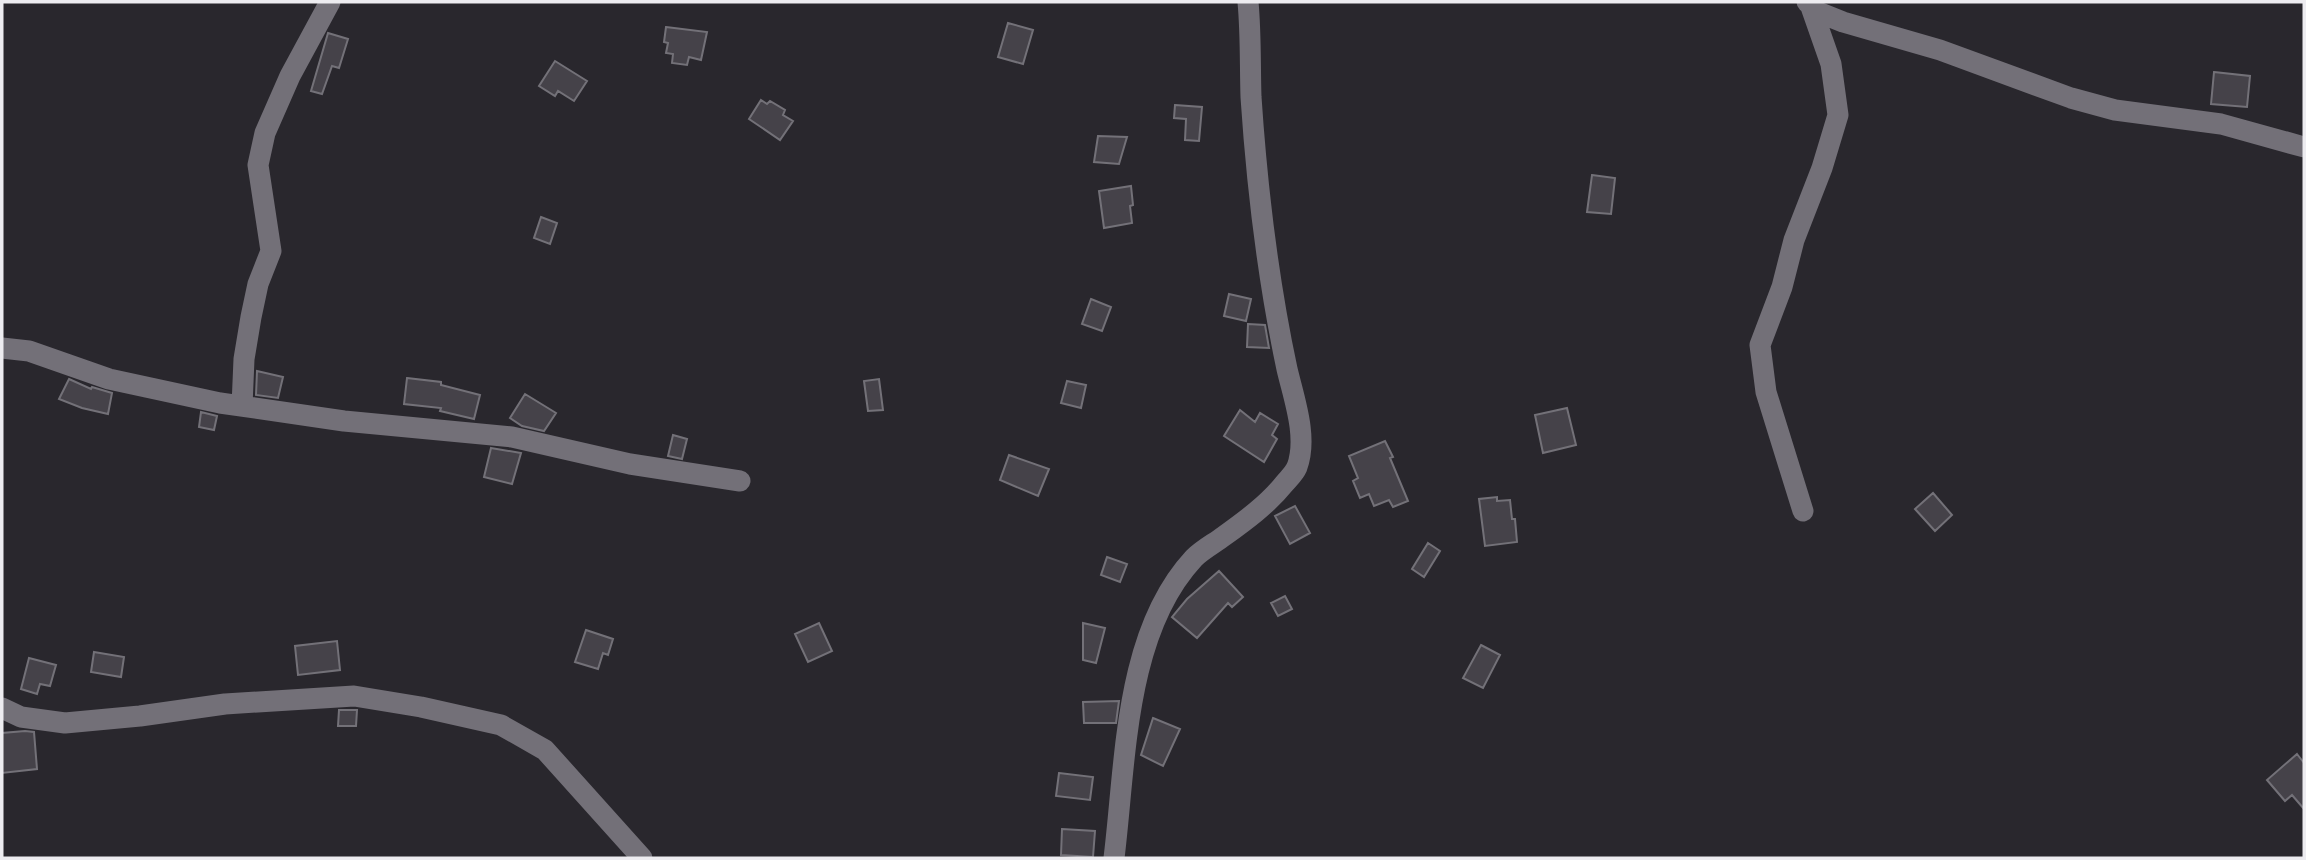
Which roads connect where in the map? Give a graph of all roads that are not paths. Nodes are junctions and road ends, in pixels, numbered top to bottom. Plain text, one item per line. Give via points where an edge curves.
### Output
1 (330, 2) edge
2 (1248, 2) edge
3 (1809, 3) edge
4 (2304, 147) edge
5 (2, 348) edge
6 (242, 406) junction
7 (740, 481) dead end
8 (1803, 511) dead end
9 (2, 708) edge
10 (642, 858) edge
11 (1114, 858) edge

1 - 6 street via 290,76 265,133 258,165 271,251 250,317
2 - 11 street via 1260,187 1277,319 1301,446 1296,470 1235,528 1195,556 1159,612 1142,650 1124,749
3 - 4 street via 1843,23 1940,50 2071,98 2115,110 2221,124
3 - 8 street via 1831,64 1838,116 1760,345 1766,392
5 - 6 street via 29,351 109,379
6 - 7 street via 512,438 630,464
9 - 10 street via 21,717 65,723 225,704 354,696 501,725 545,750

